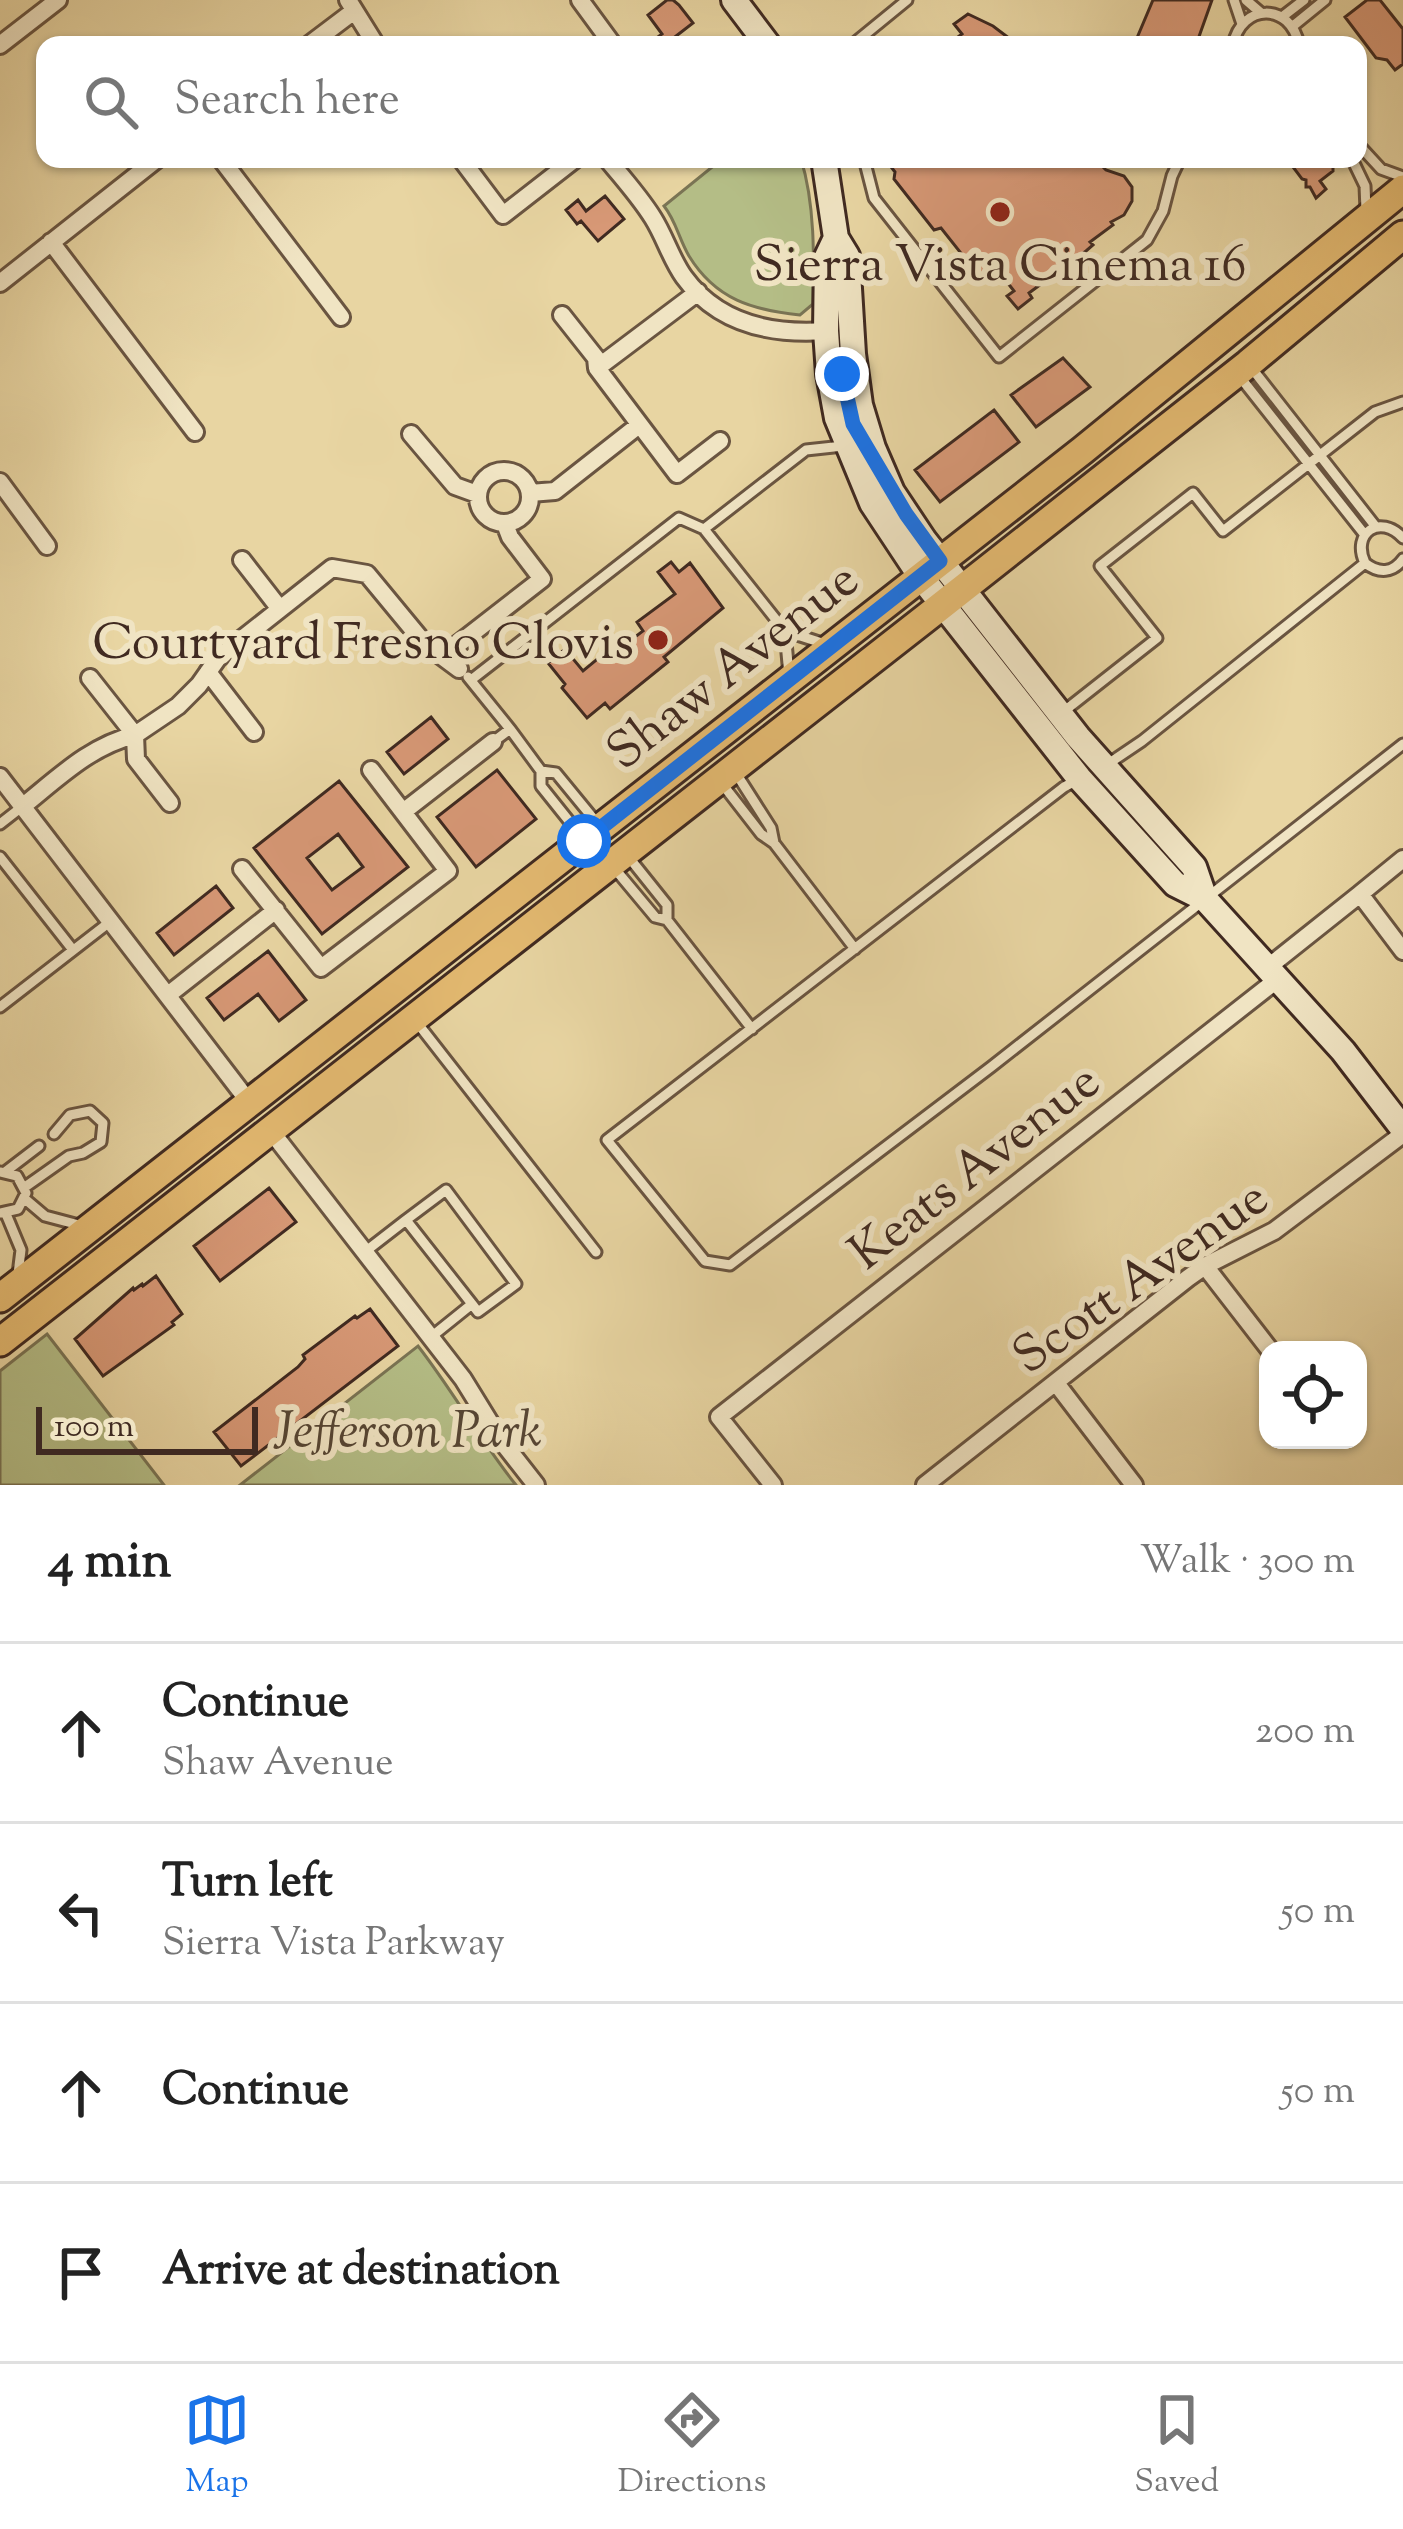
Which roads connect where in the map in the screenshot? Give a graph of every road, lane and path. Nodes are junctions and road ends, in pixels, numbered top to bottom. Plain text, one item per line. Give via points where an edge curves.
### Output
1 (58, 0) edge
2 (580, 0) edge
3 (734, 0) edge
4 (907, 0) edge
5 (1234, 0) edge
6 (1246, 0) edge
7 (1304, 0) edge
8 (1325, 0) edge
9 (351, 6) edge
10 (1261, 13) junction
11 (1282, 17) junction
12 (1242, 24) junction
13 (1293, 26) junction
14 (318, 36) edge
15 (370, 36) edge
16 (607, 36) edge
17 (761, 36) edge
18 (862, 36) edge
19 (1235, 36) edge
20 (1296, 36) edge
21 (0, 45) edge
22 (1367, 154) edge
23 (146, 168) edge
24 (228, 168) edge
25 (468, 168) edge
26 (563, 168) edge
27 (614, 168) edge
28 (825, 168) edge
29 (866, 168) edge
30 (1177, 168) edge
31 (1356, 168) edge
32 (1403, 178) edge
33 (1403, 189) edge
34 (1362, 223) junction
35 (1403, 235) edge
36 (836, 238) junction
37 (51, 242) junction
38 (0, 284) edge
39 (698, 292) junction
40 (562, 315) dead end
41 (341, 316) dead end
42 (826, 332) junction
43 (597, 368) junction
44 (1242, 368) junction
45 (1403, 402) edge
46 (639, 425) junction
47 (195, 432) dead end
48 (411, 434) dead end
49 (720, 442) dead end
50 (846, 445) junction
51 (1320, 455) junction
52 (1308, 465) junction
53 (881, 470) junction
54 (0, 482) edge
55 (530, 493) junction
56 (477, 494) junction
57 (505, 524) junction
58 (1376, 527) junction
59 (704, 529) junction
60 (1364, 535) junction
61 (1403, 538) edge
62 (47, 546) dead end
63 (1403, 559) edge
64 (242, 560) dead end
65 (1365, 563) junction
66 (931, 569) junction
67 (952, 597) junction
68 (280, 609) junction
69 (785, 632) junction
70 (833, 646) junction
71 (443, 656) junction
72 (208, 673) junction
73 (465, 674) junction
74 (89, 678) dead end
75 (790, 680) junction
76 (1060, 714) junction
77 (510, 729) junction
78 (254, 732) dead end
79 (135, 735) junction
80 (493, 742) joint
81 (1403, 744) edge
82 (1103, 767) junction
83 (371, 770) dead end
84 (541, 771) junction
85 (726, 775) junction
86 (0, 777) edge
87 (1079, 778) junction
88 (170, 803) dead end
89 (22, 806) junction
90 (404, 812) junction
91 (0, 824) edge
92 (592, 834) junction
93 (774, 843) junction
94 (0, 857) edge
95 (619, 859) junction
96 (1403, 859) edge
97 (242, 869) dead end
98 (1360, 894) junction
99 (1205, 899) junction
100 (276, 910) junction
101 (667, 920) junction
102 (111, 921) junction
103 (855, 949) junction
104 (73, 950) junction
105 (1403, 951) edge
106 (1273, 974) junction
107 (400, 984) junction
108 (168, 995) junction
109 (0, 1007) edge
110 (414, 1019) junction
111 (752, 1028) junction
112 (249, 1102) junction
113 (271, 1131) junction
114 (1403, 1132) edge
115 (54, 1134) dead end
116 (39, 1146) dead end
117 (2, 1172) edge
118 (25, 1193) junction
119 (3, 1214) edge
120 (406, 1220) junction
121 (91, 1227) junction
122 (143, 1232) junction
123 (365, 1252) junction
124 (596, 1252) dead end
125 (1205, 1266) junction
126 (8, 1292) edge
127 (472, 1304) junction
128 (430, 1337) junction
129 (1263, 1341) edge
130 (0, 1342) edge
131 (1056, 1383) junction
132 (536, 1485) edge
133 (773, 1485) edge
134 (925, 1485) edge
135 (1134, 1485) edge

1 - 21 street
2 - 16 street
3 - 17 main road
4 - 18 lane
5 - 12 lane
6 - 10 lane
7 - 11 lane
8 - 13 lane
9 - 14 street
9 - 15 street
10 - 11 lane
10 - 12 lane
11 - 13 lane
12 - 19 lane
13 - 20 lane
22 - 32 lane
23 - 37 street
24 - 41 street
25 - 26 street via 503,215
27 - 39 street
28 - 36 main road
29 - 30 lane via 874,198 999,357 1147,240
31 - 34 lane via 1365,186
33 - 34 main road, Shaw Avenue
34 - 44 main road via 1321,279 1243,344 1235,361
34 - 66 main road, Shaw Avenue
35 - 44 main road, Shaw Avenue
36 - 42 main road via 827,257
36 - 53 main road via 847,256 860,405
37 - 38 street
37 - 47 street
39 - 42 street via 764,330
39 - 43 street
40 - 43 street
42 - 50 main road
42 - 53 main road via 839,345 853,424
43 - 46 street
44 - 51 lane
44 - 52 lane
44 - 67 main road, Shaw Avenue
45 - 51 lane via 1375,412
46 - 49 street via 677,475
46 - 55 street via 555,491
48 - 56 street via 455,486
50 - 59 lane via 806,450
50 - 66 main road via 872,503
51 - 52 lane
51 - 58 lane
52 - 60 lane
52 - 76 lane via 1223,532 1193,494 1100,566 1157,638
53 - 66 main road
54 - 62 street
55 - 56 street via 523,479 502,471 485,478
55 - 57 street via 522,516
56 - 57 street via 482,512
57 - 71 street via 542,579
58 - 60 lane
58 - 61 lane
59 - 69 lane
59 - 73 lane via 679,518
60 - 65 lane
63 - 65 lane via 1385,571
64 - 68 street
65 - 82 lane
66 - 67 main road
66 - 70 main road, Shaw Avenue
67 - 76 main road
67 - 85 main road, Shaw Avenue
67 - 87 main road
68 - 71 street via 332,568 368,574
68 - 72 street
69 - 70 lane
69 - 75 lane
70 - 75 main road, Shaw Avenue
71 - 73 street
72 - 78 street
72 - 79 street
73 - 77 lane
74 - 79 street
75 - 92 main road, Shaw Avenue
75 - 95 main road via 717,758 615,838 610,848
76 - 82 main road
77 - 80 lane
77 - 84 lane
79 - 88 street via 136,759
79 - 89 street via 85,757
80 - 90 street
81 - 99 lane
82 - 87 lane
82 - 99 main road via 1194,867
83 - 90 street
84 - 92 lane via 541,786
84 - 92 lane via 556,773
85 - 93 lane
85 - 93 lane via 771,828
85 - 95 main road, Shaw Avenue
86 - 89 street
87 - 99 main road via 1175,884
87 - 103 lane
89 - 91 lane
89 - 102 street
90 - 100 street via 448,871 322,968
92 - 107 main road, Shaw Avenue
92 - 110 main road via 599,846 593,856 501,929
93 - 103 lane
94 - 104 lane
95 - 101 lane via 655,917
95 - 101 lane via 667,905
95 - 110 main road, Shaw Avenue
96 - 98 street, Keats Avenue
97 - 100 street
98 - 105 street
98 - 106 street, Keats Avenue
99 - 106 main road
99 - 111 lane via 730,1265 705,1261 608,1140
100 - 108 street
101 - 111 lane
102 - 104 lane
102 - 108 street
103 - 111 lane
104 - 109 lane
106 - 114 main road
106 - 133 street, Keats Avenue via 719,1417
107 - 112 main road, Shaw Avenue
107 - 113 main road via 363,1034 269,1112
108 - 112 street
110 - 113 main road, Shaw Avenue
110 - 124 lane
112 - 121 main road, Shaw Avenue
112 - 122 main road via 248,1126 170,1186
113 - 122 main road, Shaw Avenue
113 - 123 street
114 - 125 street, Scott Avenue via 1274,1231
115 - 118 lane via 70,1115 90,1111 104,1123 101,1142 68,1156
116 - 117 lane
117 - 118 lane via 17,1176
118 - 119 lane via 18,1209
118 - 121 lane via 51,1219
119 - 126 lane via 21,1250
120 - 123 lane
120 - 127 lane
120 - 127 lane via 446,1190 516,1284 478,1312
121 - 126 main road, Shaw Avenue
122 - 130 main road, Shaw Avenue
123 - 128 street
125 - 129 street
125 - 131 street, Scott Avenue
127 - 128 lane
128 - 132 street
131 - 134 street, Scott Avenue
131 - 135 street

